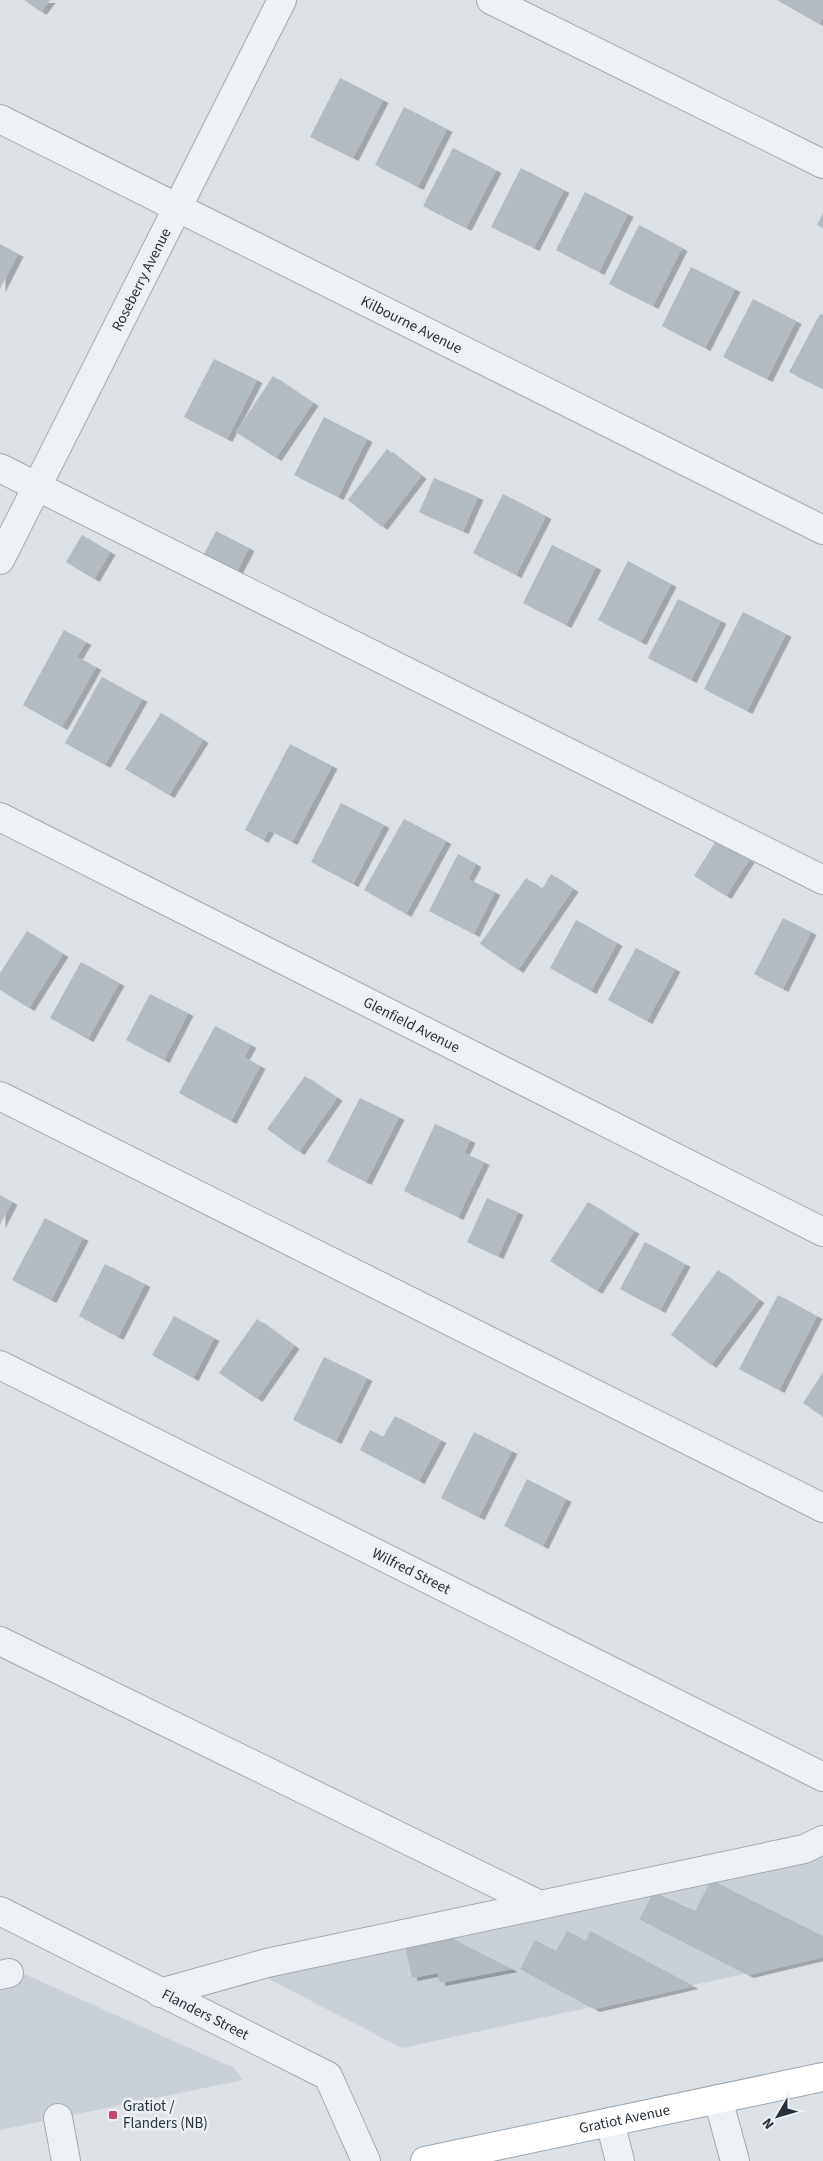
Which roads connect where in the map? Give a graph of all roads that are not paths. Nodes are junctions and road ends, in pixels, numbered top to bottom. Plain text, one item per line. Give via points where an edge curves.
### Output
1 (282, 0) edge
2 (491, 0) edge
3 (0, 119) edge
4 (823, 164) edge
5 (177, 208) junction
6 (0, 468) edge
7 (37, 486) junction
8 (823, 530) edge
9 (0, 560) edge
10 (0, 818) edge
11 (823, 880) edge
12 (0, 1096) edge
13 (823, 1232) edge
14 (0, 1365) edge
15 (823, 1508) edge
16 (0, 1641) edge
17 (823, 1777) edge
18 (823, 1840) edge
19 (540, 1905) junction
20 (0, 1911) edge
21 (160, 1993) junction
22 (822, 2084) edge
23 (718, 2099) junction
24 (58, 2118) dead end
25 (610, 2122) junction
26 (442, 2159) edge
27 (66, 2161) edge
28 (366, 2161) edge
29 (620, 2161) edge
30 (735, 2161) edge

1 - 5 street, Roseberry Avenue
2 - 4 street
3 - 5 street, Kilbourne Avenue
5 - 7 street, Roseberry Avenue
5 - 8 street, Kilbourne Avenue
6 - 7 street
7 - 9 street, Roseberry Avenue
7 - 11 street
10 - 13 street, Glenfield Avenue
12 - 15 street
14 - 17 street, Wilfred Street
16 - 19 street
18 - 19 street via 804,1849
19 - 21 street via 267,1963
20 - 21 street, Flanders Street
21 - 28 street, Flanders Street via 328,2076
22 - 23 main road, Gratiot Avenue
23 - 25 main road, Gratiot Avenue
23 - 30 street
24 - 27 street
25 - 26 main road, Gratiot Avenue
25 - 29 street

